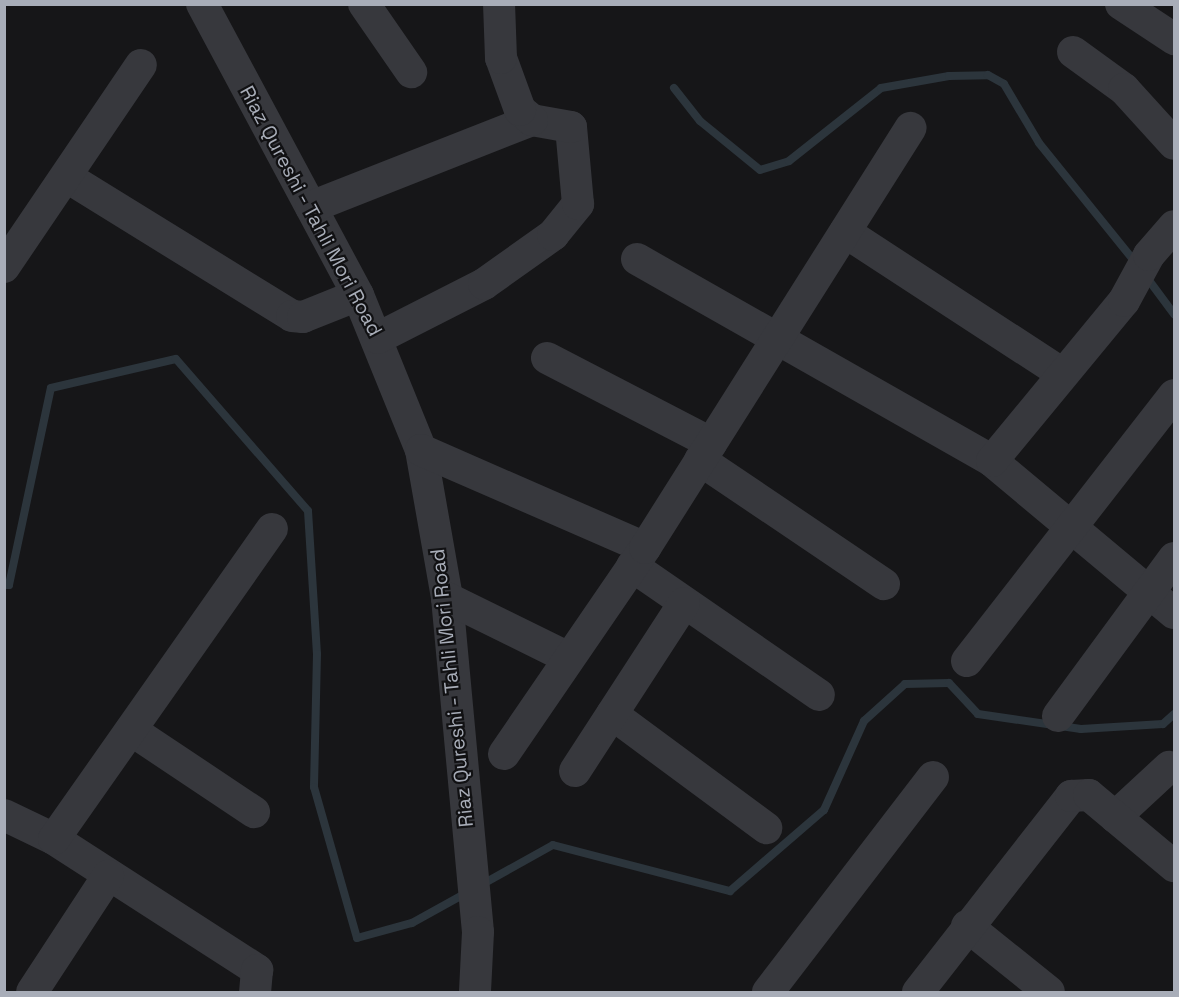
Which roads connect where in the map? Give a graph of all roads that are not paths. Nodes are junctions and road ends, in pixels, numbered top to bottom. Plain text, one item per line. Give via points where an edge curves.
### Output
1 (202, 4) edge
2 (363, 4) edge
3 (499, 4) edge
4 (1121, 4) edge
5 (1174, 39) edge
6 (1073, 52) dead end
7 (141, 65) dead end
8 (411, 72) dead end
9 (532, 120) junction
10 (911, 128) dead end
11 (1174, 144) edge
12 (67, 177) junction
13 (311, 207) junction
14 (17, 226) edge
15 (1174, 226) edge
16 (845, 232) junction
17 (637, 259) dead end
18 (4, 267) edge
19 (358, 295) junction
20 (378, 338) junction
21 (777, 339) junction
22 (547, 358) dead end
23 (1061, 373) junction
24 (1174, 394) edge
25 (421, 450) junction
26 (705, 452) junction
27 (992, 460) junction
28 (1069, 528) junction
29 (273, 529) dead end
30 (638, 557) junction
31 (1174, 558) edge
32 (884, 584) dead end
33 (1150, 592) junction
34 (447, 598) junction
35 (684, 603) junction
36 (1174, 613) edge
37 (569, 658) junction
38 (967, 661) dead end
39 (819, 695) dead end
40 (612, 714) junction
41 (1058, 716) dead end
42 (130, 730) junction
43 (504, 754) dead end
44 (1168, 767) dead end
45 (575, 771) dead end
46 (933, 777) dead end
47 (254, 812) dead end
48 (4, 815) edge
49 (1115, 817) junction
50 (766, 828) dead end
51 (54, 839) junction
52 (1174, 866) edge
53 (108, 876) junction
54 (967, 926) junction
55 (32, 993) edge
56 (255, 993) edge
57 (475, 993) edge
58 (768, 993) edge
59 (918, 993) edge
60 (1049, 993) edge

1 - 13 street, Riaz Qureshi - Tahli Mori Road
2 - 8 street
3 - 9 street via 501,58 511,92
4 - 5 street
6 - 11 street via 1124,89
7 - 12 street
9 - 13 street
9 - 20 street via 571,127 579,189 578,204 567,224 484,284
10 - 16 street
12 - 14 street
12 - 19 street via 292,316 303,317
13 - 19 street, Riaz Qureshi - Tahli Mori Road
14 - 18 street
15 - 23 street via 1149,255 1124,301
16 - 21 street
16 - 23 street
17 - 21 street
19 - 20 street, Riaz Qureshi - Tahli Mori Road
20 - 25 street, Riaz Qureshi - Tahli Mori Road
21 - 26 street
21 - 27 street
22 - 26 street
23 - 27 street
24 - 28 street
25 - 30 street
25 - 34 street, Riaz Qureshi - Tahli Mori Road
26 - 30 street
26 - 32 street
27 - 28 street
28 - 33 street
28 - 38 street
29 - 42 street
30 - 35 street
30 - 37 street
31 - 33 street
33 - 36 street
33 - 41 street
34 - 37 street
34 - 57 street, Riaz Qureshi - Tahli Mori Road via 478,932
35 - 39 street
35 - 40 street
37 - 43 street
40 - 45 street
40 - 50 street
42 - 47 street
42 - 51 street
44 - 49 street
46 - 58 street
48 - 51 street
49 - 52 street
49 - 54 street via 1089,795 1071,796
51 - 53 street
53 - 55 street
53 - 56 street via 257,970
54 - 59 street
54 - 60 street

